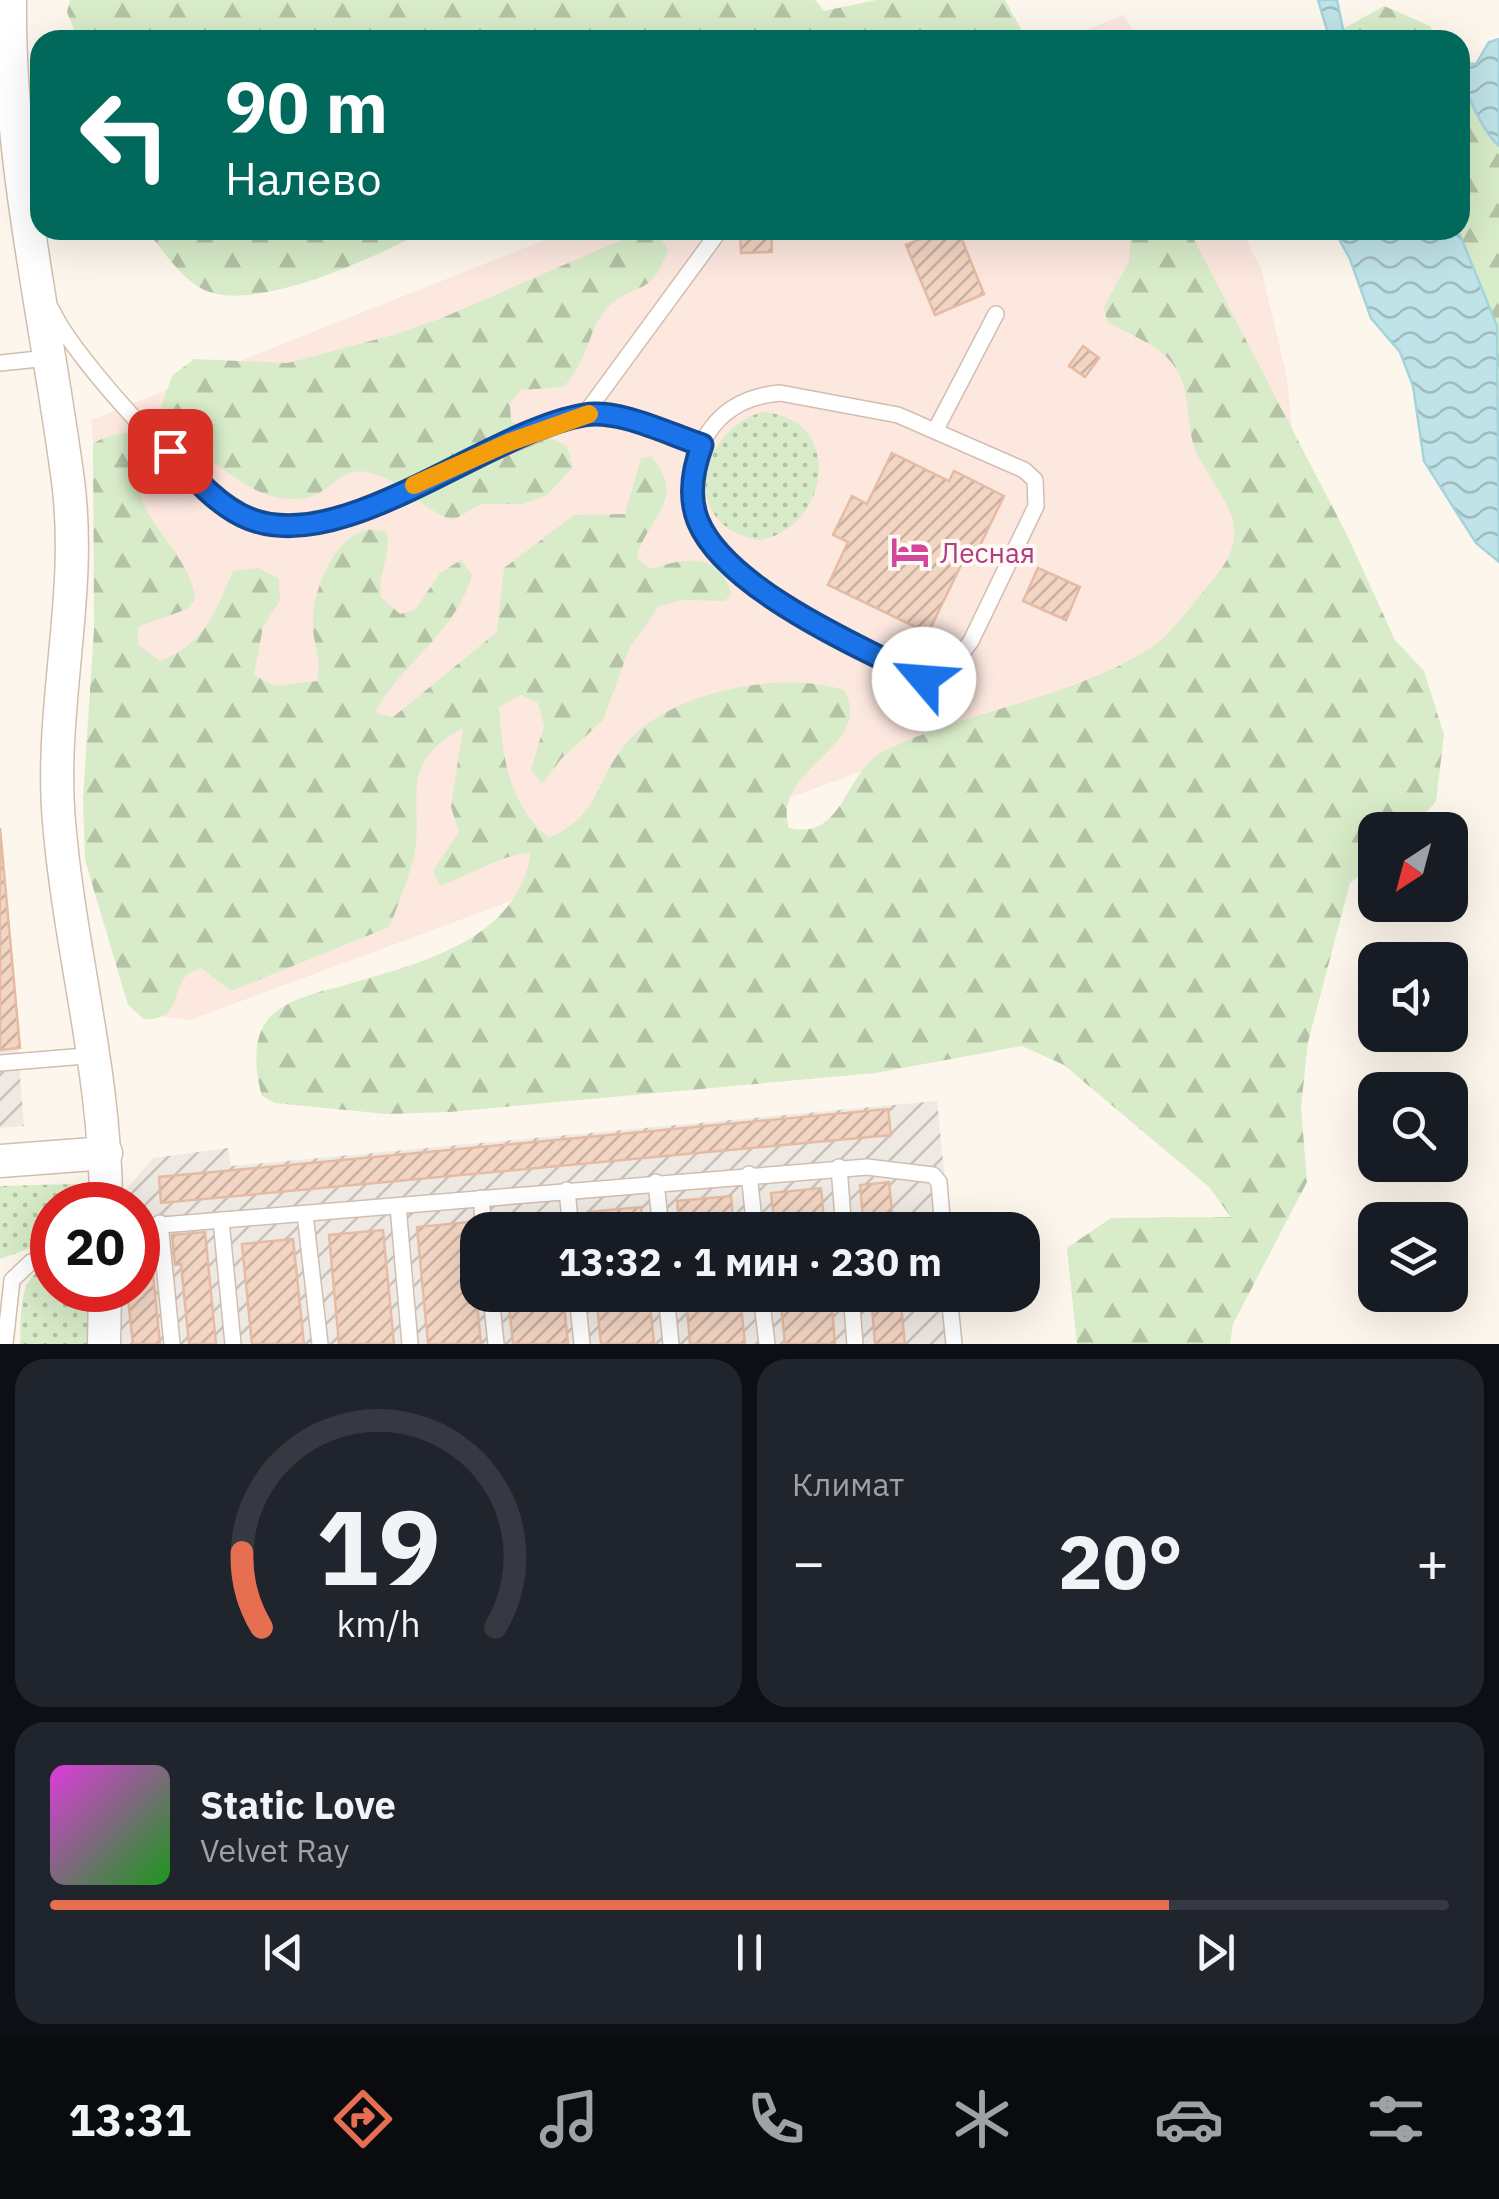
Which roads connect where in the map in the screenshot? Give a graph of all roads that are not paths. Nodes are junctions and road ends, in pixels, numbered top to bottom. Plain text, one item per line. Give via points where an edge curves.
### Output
1 (10, 0) edge
2 (5, 48) edge
3 (30, 233) edge
4 (31, 240) edge
5 (713, 240) edge
6 (36, 274) junction
7 (996, 314) dead end
8 (48, 358) junction
9 (0, 364) edge
10 (586, 414) junction
11 (936, 429) junction
12 (702, 445) junction
13 (97, 1055) junction
14 (0, 1062) edge
15 (106, 1153) junction
16 (0, 1161) edge
17 (838, 1167) junction
18 (748, 1174) junction
19 (110, 1182) edge
20 (656, 1182) junction
21 (567, 1190) junction
22 (481, 1198) junction
23 (398, 1206) junction
24 (482, 1212) edge
25 (569, 1212) edge
26 (658, 1212) edge
27 (752, 1212) edge
28 (842, 1212) edge
29 (942, 1212) edge
30 (306, 1214) junction
31 (221, 1220) junction
32 (160, 1223) joint
33 (30, 1263) edge
34 (6, 1279) edge
35 (105, 1312) edge
36 (493, 1312) edge
37 (579, 1312) edge
38 (668, 1312) edge
39 (763, 1312) edge
40 (852, 1312) edge
41 (951, 1312) edge
42 (5, 1344) edge
43 (104, 1344) edge
44 (172, 1344) edge
45 (233, 1344) edge
46 (320, 1344) edge
47 (410, 1344) edge
48 (496, 1344) edge
49 (582, 1344) edge
50 (671, 1344) edge
51 (766, 1344) edge
52 (855, 1344) edge
53 (954, 1344) edge

1 - 2 street
2 - 3 street
4 - 6 street
5 - 10 lane
6 - 8 street
6 - 10 lane via 90,369 225,504 266,524 330,520
7 - 11 lane
8 - 9 lane
8 - 13 street via 73,551 60,705 59,821
10 - 12 lane
11 - 12 lane via 859,404 761,394 724,414
11 - 12 lane via 1024,470 1038,495 971,641 924,679 784,605 716,547 693,503
13 - 14 lane
13 - 15 street
15 - 16 street
15 - 19 street
17 - 18 lane
17 - 28 lane
17 - 29 lane via 933,1175
18 - 20 lane
18 - 27 lane
20 - 21 lane
20 - 26 lane
21 - 22 lane
21 - 25 lane
22 - 23 lane
22 - 24 lane
23 - 30 lane
23 - 47 lane
30 - 31 lane
30 - 46 lane
31 - 32 lane
31 - 45 lane
32 - 44 lane
33 - 34 lane
34 - 42 lane
35 - 43 street
36 - 48 lane
37 - 49 lane
38 - 50 lane
39 - 51 lane
40 - 52 lane
41 - 53 lane

